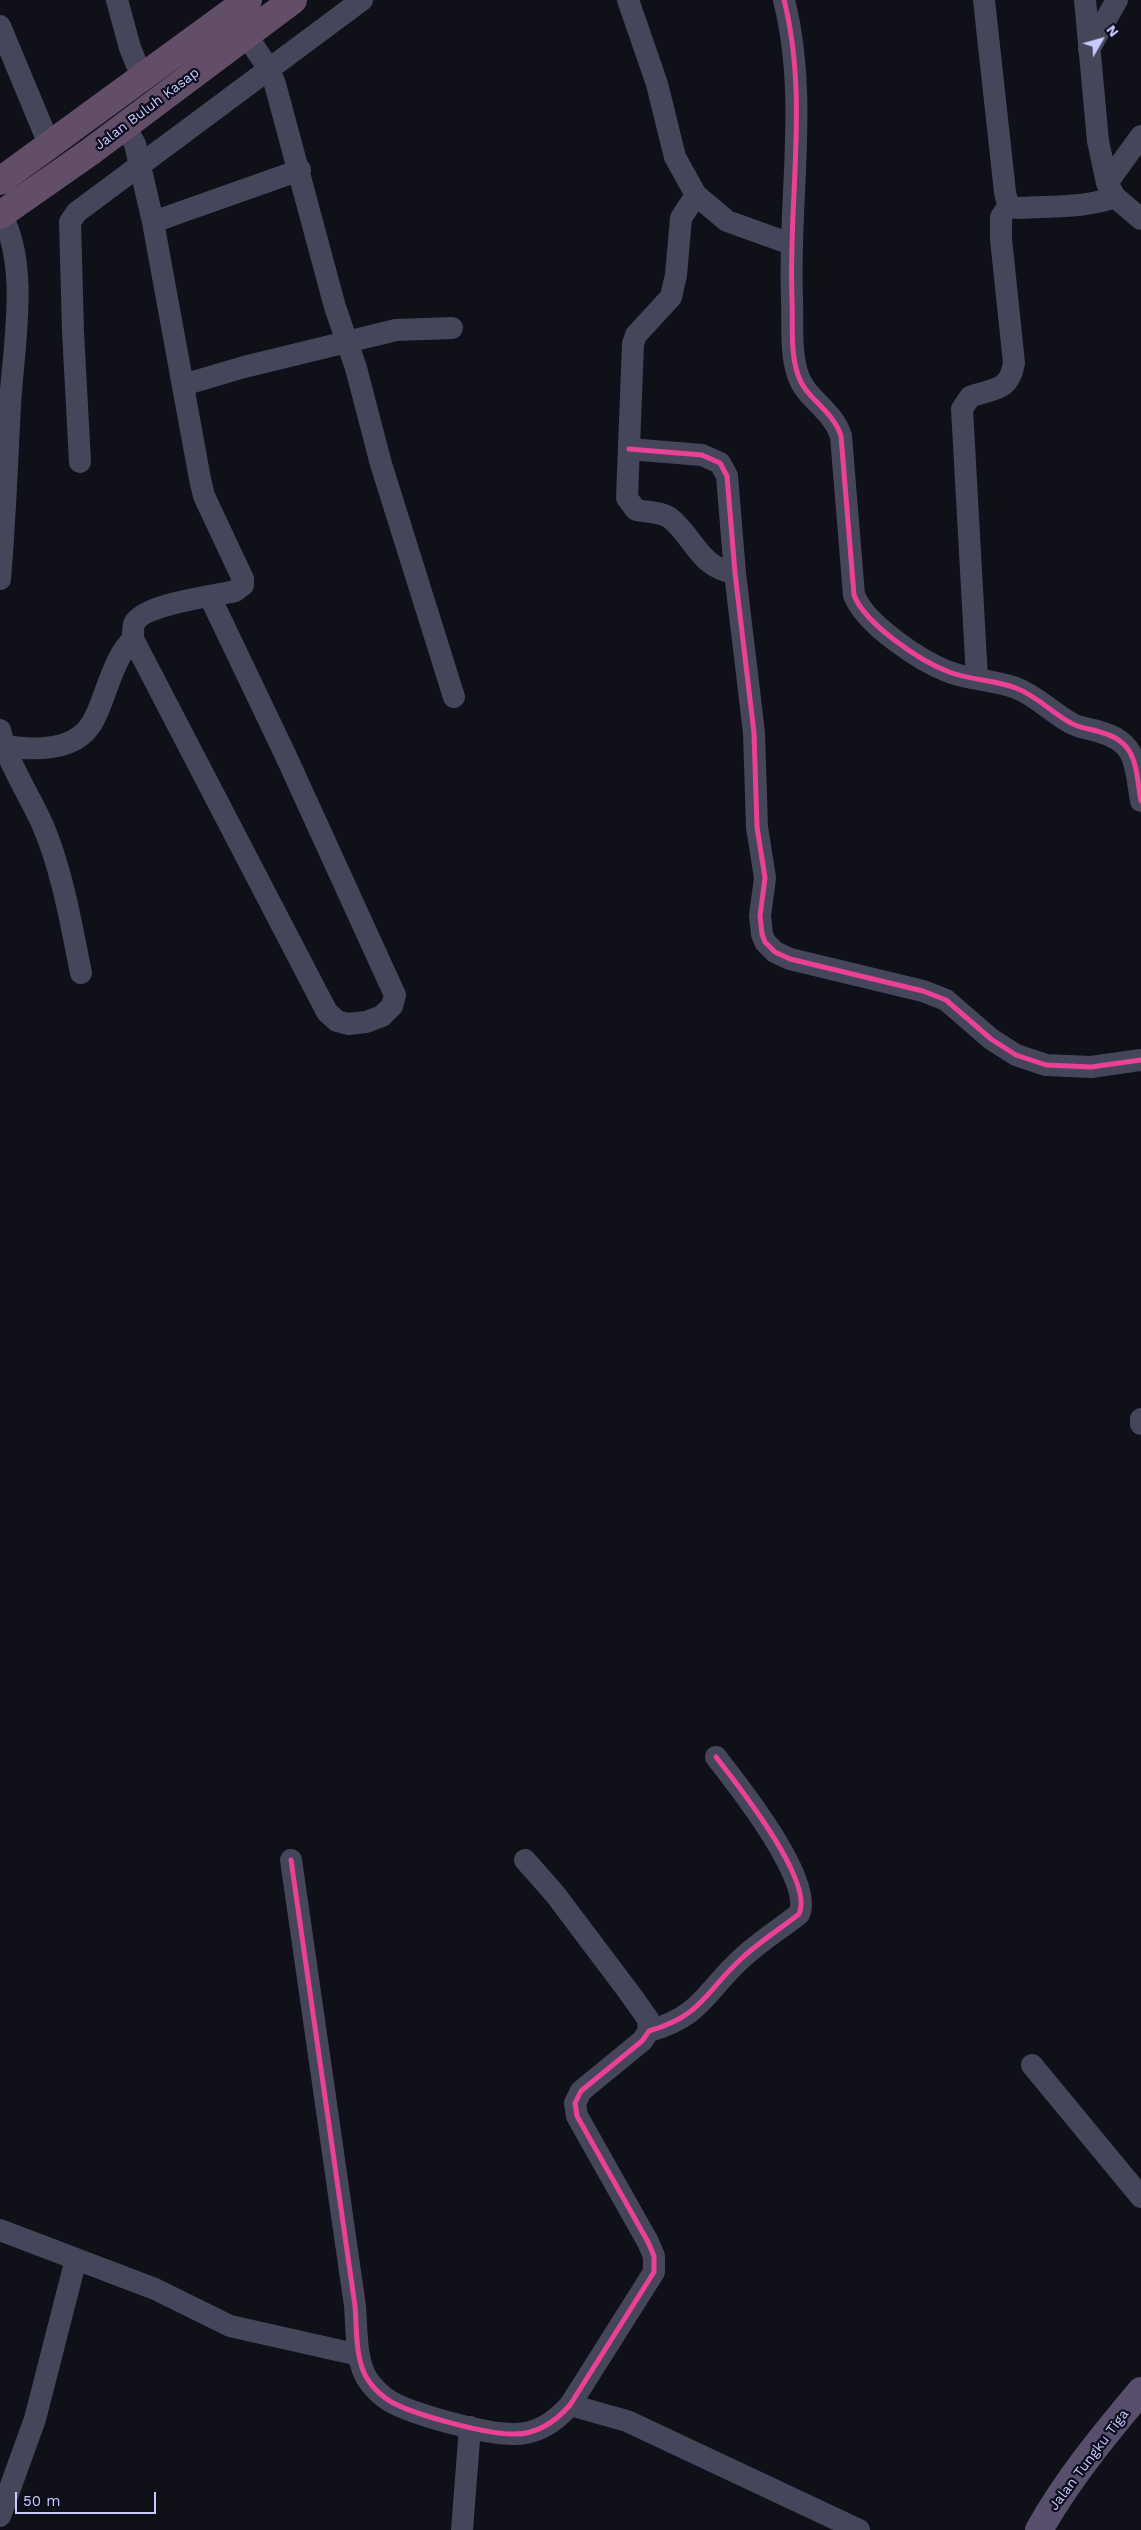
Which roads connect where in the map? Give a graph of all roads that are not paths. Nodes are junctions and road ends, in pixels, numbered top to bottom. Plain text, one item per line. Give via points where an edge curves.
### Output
1 (117, 0) edge
2 (248, 0) edge
3 (293, 0) edge
4 (362, 0) edge
5 (628, 0) edge
6 (784, 0) edge
7 (984, 0) edge
8 (1085, 0) edge
9 (1117, 0) edge
10 (0, 26) edge
11 (246, 35) junction
12 (1090, 49) junction
13 (269, 69) junction
14 (142, 77) junction
15 (126, 126) junction
16 (1141, 136) edge
17 (49, 144) junction
18 (140, 163) junction
19 (300, 170) junction
20 (0, 181) edge
21 (1111, 190) junction
22 (696, 195) junction
23 (1009, 205) junction
24 (0, 215) edge
25 (1141, 219) edge
26 (153, 222) junction
27 (791, 244) junction
28 (452, 328) dead end
29 (347, 343) junction
30 (183, 385) junction
31 (629, 449) junction
32 (80, 462) dead end
33 (735, 573) junction
34 (0, 579) edge
35 (210, 597) junction
36 (134, 631) junction
37 (977, 678) junction
38 (454, 697) dead end
39 (2, 738) edge
40 (1141, 801) edge
41 (81, 973) dead end
42 (1141, 1060) edge
43 (1141, 1419) edge
44 (1141, 1424) edge
45 (716, 1756) dead end
46 (291, 1860) dead end
47 (525, 1860) dead end
48 (649, 2031) junction
49 (1032, 2065) dead end
50 (1141, 2197) edge
51 (0, 2230) edge
52 (76, 2259) junction
53 (359, 2355) junction
54 (1141, 2391) edge
55 (570, 2405) junction
56 (470, 2427) junction
57 (0, 2516) edge
58 (462, 2530) edge
59 (859, 2530) edge
60 (1039, 2530) edge

1 - 14 street
2 - 14 highway, Jalan Buluh Kasap
3 - 11 highway, Jalan Buluh Kasap
4 - 13 street
5 - 22 street via 655,76 676,157
6 - 27 street via 793,44 797,109
7 - 23 street
8 - 12 street
9 - 12 street
10 - 17 street
11 - 13 street
11 - 15 highway, Jalan Buluh Kasap
12 - 21 street via 1098,141
13 - 18 street
13 - 19 street
14 - 17 highway, Jalan Buluh Kasap
15 - 18 street
15 - 24 highway, Jalan Buluh Kasap
16 - 21 street
17 - 20 highway, Jalan Buluh Kasap
18 - 26 street
18 - 32 street via 77,212 70,222
19 - 26 street
19 - 29 street via 317,246
21 - 23 street via 1102,202 1020,208
21 - 25 street
22 - 27 street via 727,221
22 - 31 street via 681,218 676,275 670,297 636,335 633,344
23 - 37 street via 1001,217 1001,239 1013,372 994,392 970,397 962,409
24 - 34 street via 11,237 15,261 17,332
26 - 30 street
27 - 37 street via 797,369 801,382 832,417 841,436 857,603 879,627 906,647 950,672
28 - 29 street via 396,330
29 - 30 street
29 - 38 street
30 - 35 street via 204,496 243,579 243,585 235,591
31 - 33 street via 627,498 630,506 670,518 702,557 722,571
31 - 33 street via 702,455 720,463 727,476
33 - 42 street via 754,733 757,827 766,878 760,916 765,942 775,952 790,959 914,988 946,1000 991,1039 1016,1055 1046,1065 1091,1067
35 - 36 street via 153,609 140,616
35 - 36 street via 394,995 392,1006 382,1016 348,1024 337,1021 327,1012
36 - 39 street via 90,726 80,736 61,745 30,750
37 - 40 street via 1026,692 1074,725 1117,737 1134,757
39 - 41 street via 55,856
43 - 44 street
45 - 48 street via 786,1858 802,1893 804,1906 800,1914 742,1958 703,2002 669,2025
46 - 53 street
47 - 48 street via 555,1894 628,1991 648,2019
48 - 55 street via 642,2041 581,2091 575,2103 577,2116 654,2256 654,2272
49 - 50 street
51 - 52 street
52 - 53 street via 155,2289 230,2326
52 - 57 street via 35,2419
53 - 56 street via 368,2380 385,2398 422,2414
54 - 60 main road, Jalan Tungku Tiga via 1104,2435
55 - 56 street via 558,2419 516,2434
55 - 59 street via 627,2422
56 - 58 street

